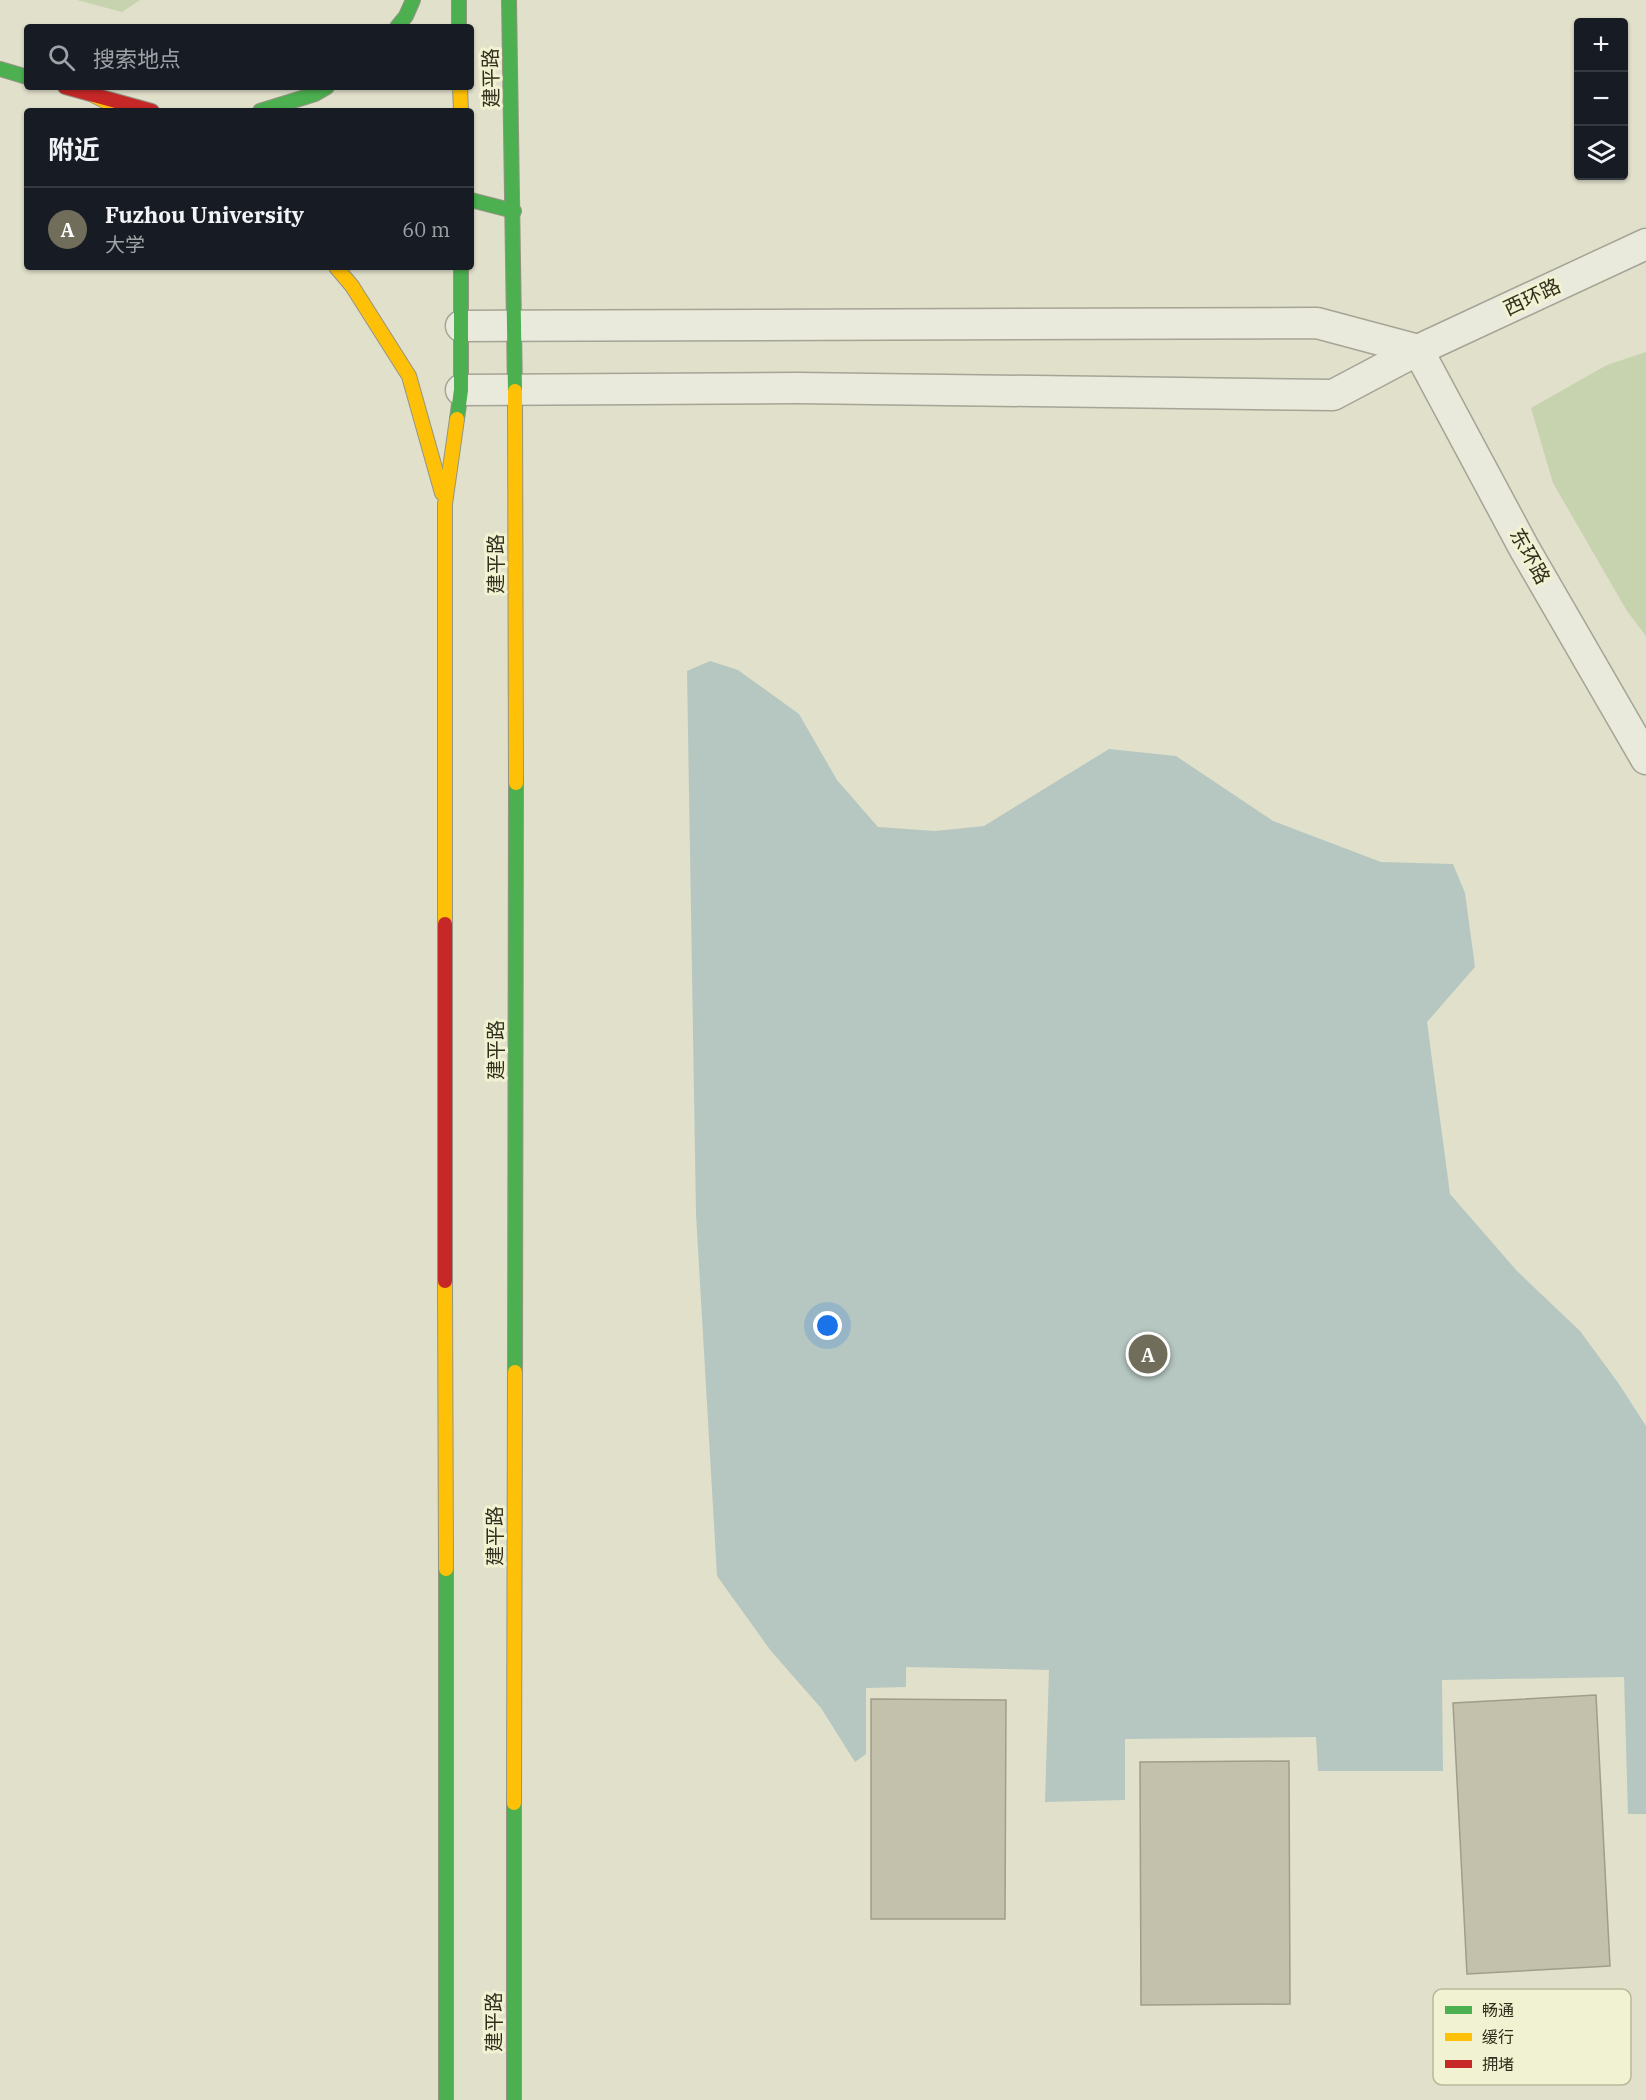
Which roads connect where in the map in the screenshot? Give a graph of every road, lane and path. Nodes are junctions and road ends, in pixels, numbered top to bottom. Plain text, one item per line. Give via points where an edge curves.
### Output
1 (413, 0) edge
2 (459, 0) edge
3 (509, 0) edge
4 (399, 24) edge
5 (459, 24) edge
6 (0, 69) edge
7 (24, 75) edge
8 (76, 90) edge
9 (322, 90) edge
10 (460, 90) edge
11 (93, 95) junction
12 (117, 108) edge
13 (141, 108) edge
14 (270, 108) edge
15 (460, 108) edge
16 (474, 201) edge
17 (514, 211) junction
18 (1646, 244) edge
19 (339, 270) edge
20 (461, 270) edge
21 (461, 326) junction
22 (515, 326) junction
23 (1418, 350) junction
24 (461, 390) junction
25 (515, 390) junction
26 (445, 504) junction
27 (1646, 759) edge
28 (446, 2100) edge
29 (514, 2100) edge

1 - 4 main road
2 - 5 main road, 建平路
3 - 17 main road, 建平路
6 - 7 main road
8 - 11 main road
9 - 14 main road
10 - 15 main road, 建平路
11 - 12 main road
11 - 13 main road
16 - 17 main road
17 - 22 main road, 建平路
18 - 23 street, 西环路
19 - 26 main road via 409,376
20 - 21 main road
21 - 22 street
21 - 24 main road
22 - 23 street via 1317,323
22 - 25 main road, 建平路
23 - 25 street, 西环路 via 1333,395 798,388
23 - 27 street, 东环路 via 1524,548
24 - 25 street, 西环路
24 - 26 main road
25 - 29 main road, 建平路
26 - 28 main road

